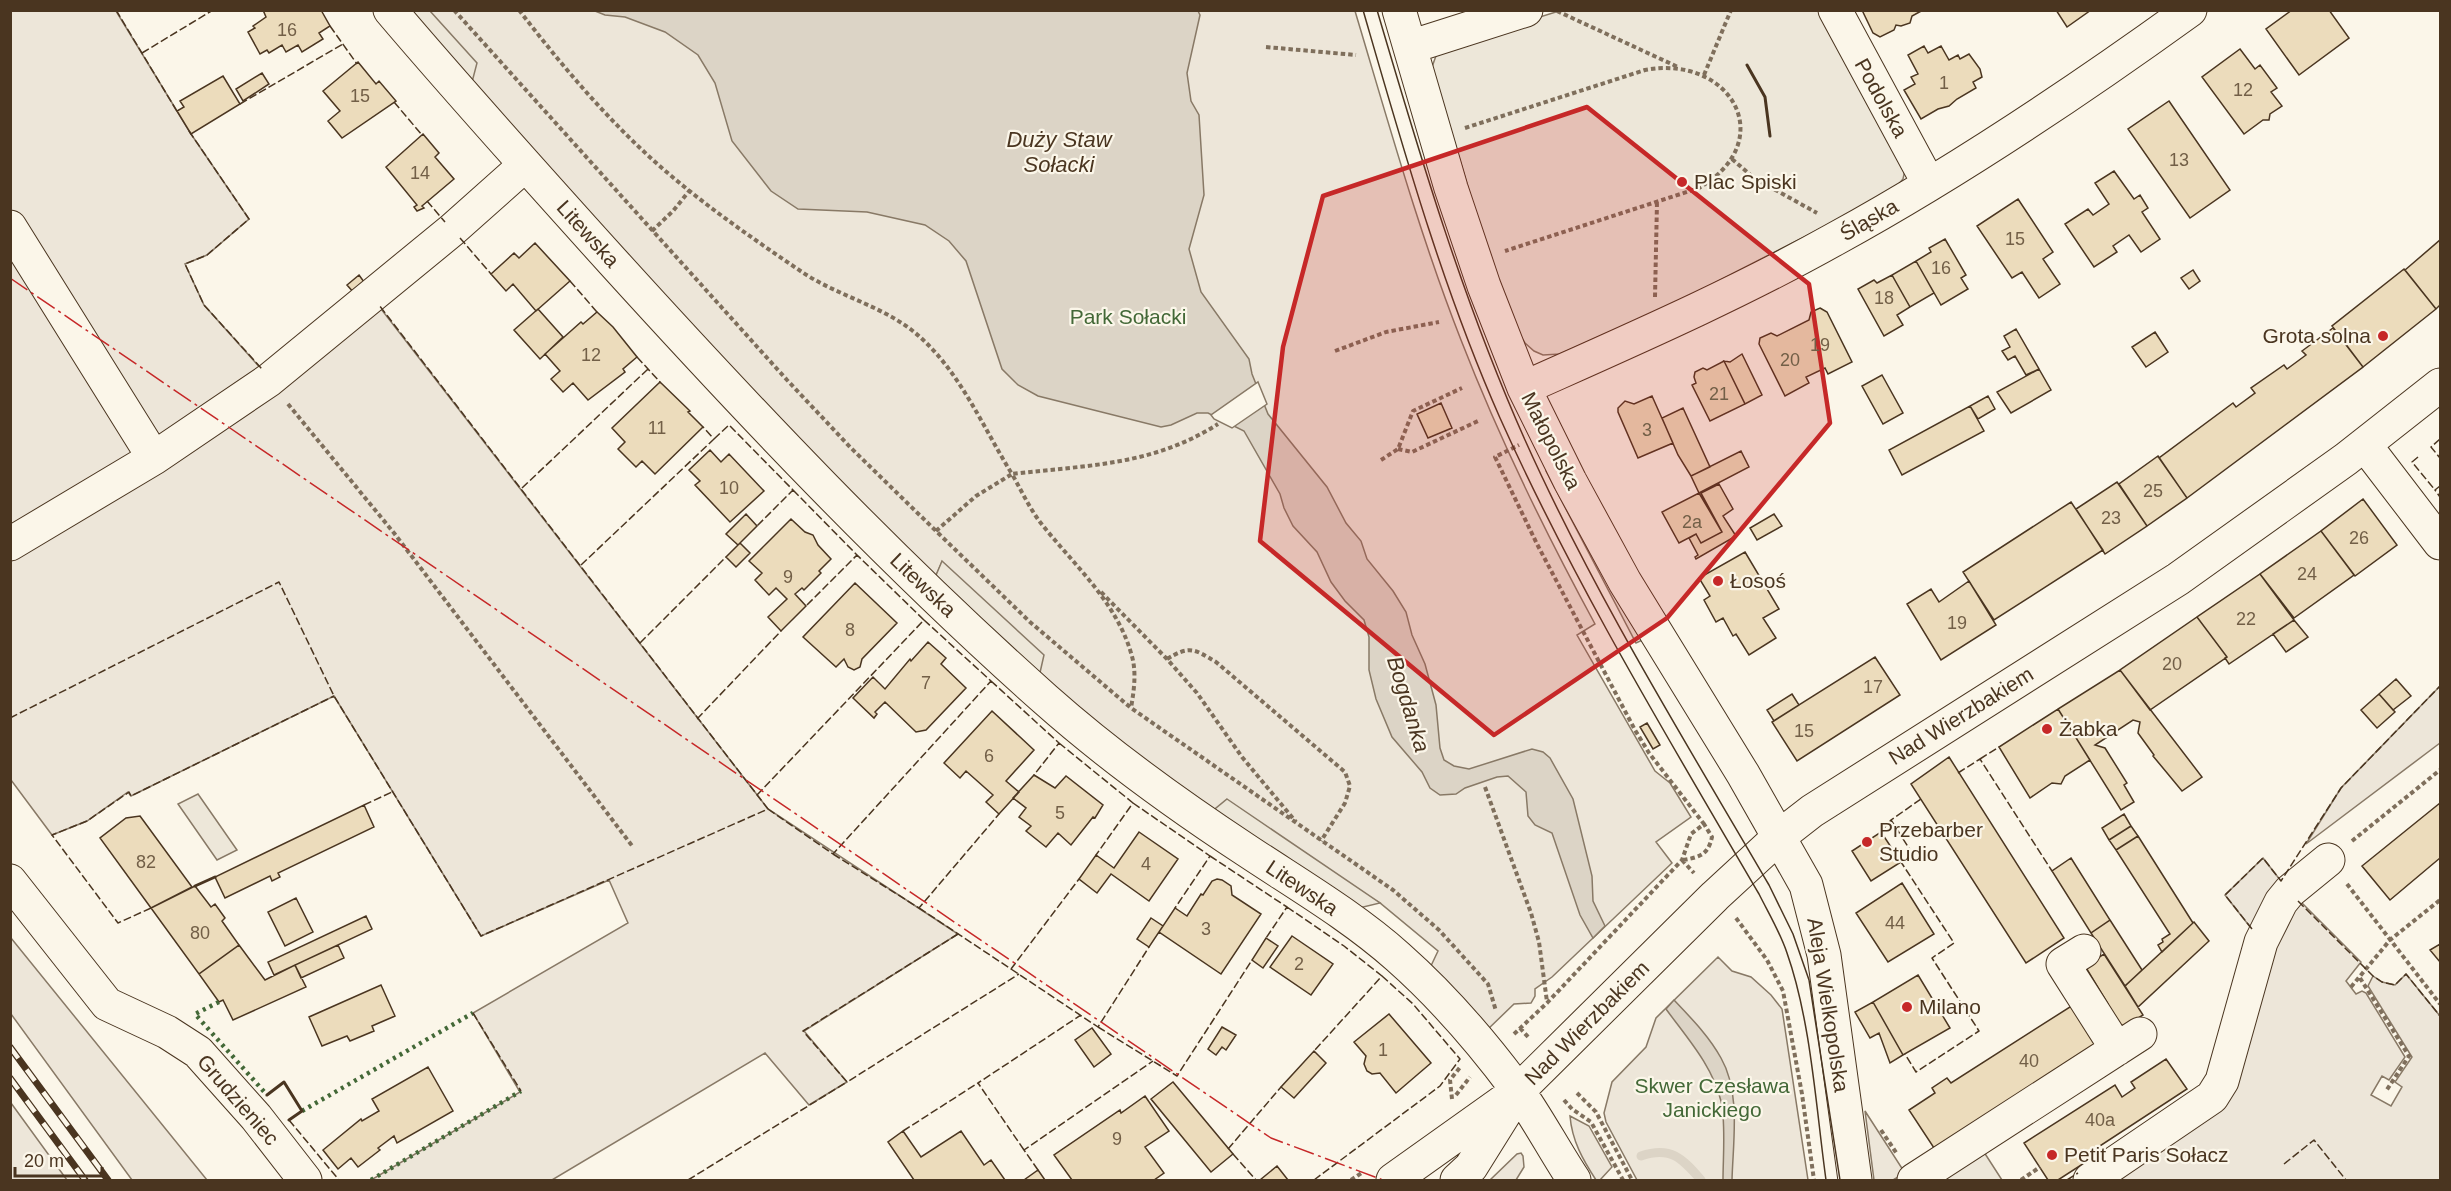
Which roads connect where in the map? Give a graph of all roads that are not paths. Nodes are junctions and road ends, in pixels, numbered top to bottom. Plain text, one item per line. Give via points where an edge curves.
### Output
1 (390, 10) edge
2 (1399, 10) edge
3 (1526, 10) edge
4 (1835, 10) edge
5 (2190, 10) edge
6 (1410, 47) junction
7 (525, 165) junction
8 (1929, 184) junction
9 (10, 227) edge
10 (2440, 385) edge
11 (1524, 388) junction
12 (2365, 445) junction
13 (154, 458) junction
14 (2440, 543) edge
15 (10, 544) edge
16 (1780, 836) junction
17 (2328, 861) road end
18 (10, 881) edge
19 (2084, 951) dead end
20 (1518, 1091) junction
21 (1955, 1170) edge
22 (1908, 1171) edge
23 (305, 1180) edge
24 (1392, 1180) edge
25 (1457, 1180) edge
26 (1574, 1180) edge
27 (1855, 1180) edge
28 (2090, 1180) edge

1 - 7 street, Litewska
2 - 6 street, Małopolska
3 - 6 street
4 - 8 street, Podolska
5 - 8 street, Śląska via 2080,90
6 - 11 street, Małopolska via 1484,286
7 - 13 street via 269,380
7 - 20 street, Litewska via 772,434 1005,663 1129,769 1399,957
8 - 11 street, Śląska via 1730,294
9 - 13 street
10 - 12 street, Nad Wierzbakiem
11 - 16 street, Małopolska via 1625,582
12 - 14 street
12 - 16 street, Nad Wierzbakiem via 2178,579 1827,800
13 - 15 street
16 - 20 street, Nad Wierzbakiem
16 - 27 street, Aleja Wielkopolska via 1806,885 1824,955
17 - 28 street via 2289,891 2261,942 2222,1081 2212,1097
18 - 23 street, Grudzieniec via 107,1004 167,1032 198,1052
19 - 21 street via 2063,964 2128,1041
20 - 24 street, Nad Wierzbakiem
20 - 25 street, Nad Wierzbakiem via 1471,1167
20 - 26 street
21 - 22 street

